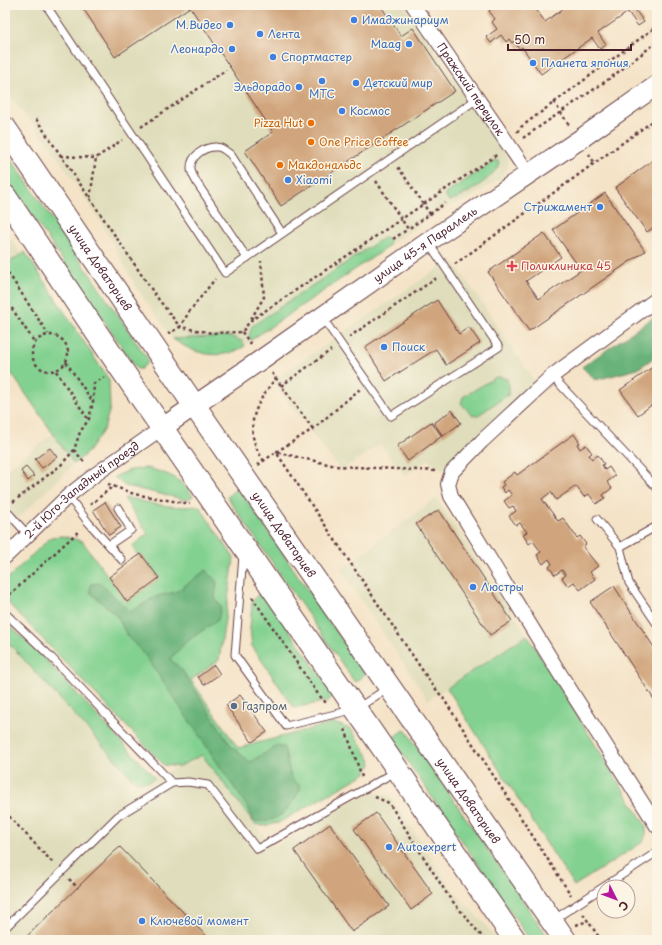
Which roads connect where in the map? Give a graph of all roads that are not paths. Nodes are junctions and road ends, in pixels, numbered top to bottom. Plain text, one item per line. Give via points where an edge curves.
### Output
1 (46, 5) edge
2 (413, 5) edge
3 (657, 85) edge
4 (477, 99) junction
5 (5, 128) edge
6 (528, 173) junction
7 (5, 196) edge
8 (282, 233) junction
9 (428, 242) junction
10 (246, 258) junction
11 (657, 299) edge
12 (322, 317) junction
13 (552, 376) junction
14 (194, 405) junction
15 (162, 428) junction
16 (657, 487) edge
17 (68, 496) junction
18 (118, 508) dead end
19 (5, 509) edge
20 (597, 519) dead end
21 (657, 526) edge
22 (28, 534) junction
23 (109, 545) junction
24 (244, 546) junction
25 (620, 547) junction
26 (5, 557) edge
27 (122, 560) dead end
28 (5, 613) edge
29 (657, 624) edge
30 (390, 686) junction
31 (356, 709) junction
32 (397, 771) junction
33 (172, 784) junction
34 (657, 826) edge
35 (657, 852) edge
36 (552, 921) junction
37 (5, 928) edge
38 (515, 940) edge
39 (565, 940) edge

1 - 10 lane via 225,273
2 - 4 street, Пражский переулок
3 - 6 main road, улица 45-я Параллель
4 - 6 street, Пражский переулок
4 - 8 lane
5 - 14 main road, улица Доваторцев
6 - 9 main road, улица 45-я Параллель
7 - 15 main road
8 - 10 lane
8 - 10 lane via 231,154 218,147 200,152 192,162 191,170 196,183
9 - 12 main road, улица 45-я Параллель
9 - 12 lane via 499,347 391,416
11 - 13 street
12 - 14 main road, улица 45-я Параллель
13 - 16 lane
13 - 34 street via 452,472 448,484 451,496
14 - 15 main road, улица 45-я Параллель
14 - 30 main road, улица Доваторцев
15 - 17 street, 2-й Юго-Западный проезд
15 - 24 main road
17 - 22 street, 2-й Юго-Западный проезд
17 - 23 lane
18 - 23 lane via 131,530
19 - 22 lane
20 - 25 lane
21 - 25 lane
22 - 26 street, 2-й Юго-Западный проезд
23 - 27 lane
24 - 31 main road
24 - 31 lane via 235,655 286,726
25 - 29 lane via 629,583
28 - 33 lane via 48,654
30 - 31 lane
30 - 36 main road, улица Доваторцев
31 - 32 main road
32 - 33 lane via 257,849 208,784
32 - 38 main road
33 - 37 lane via 144,798 118,816
35 - 36 lane
36 - 39 main road, улица Доваторцев

